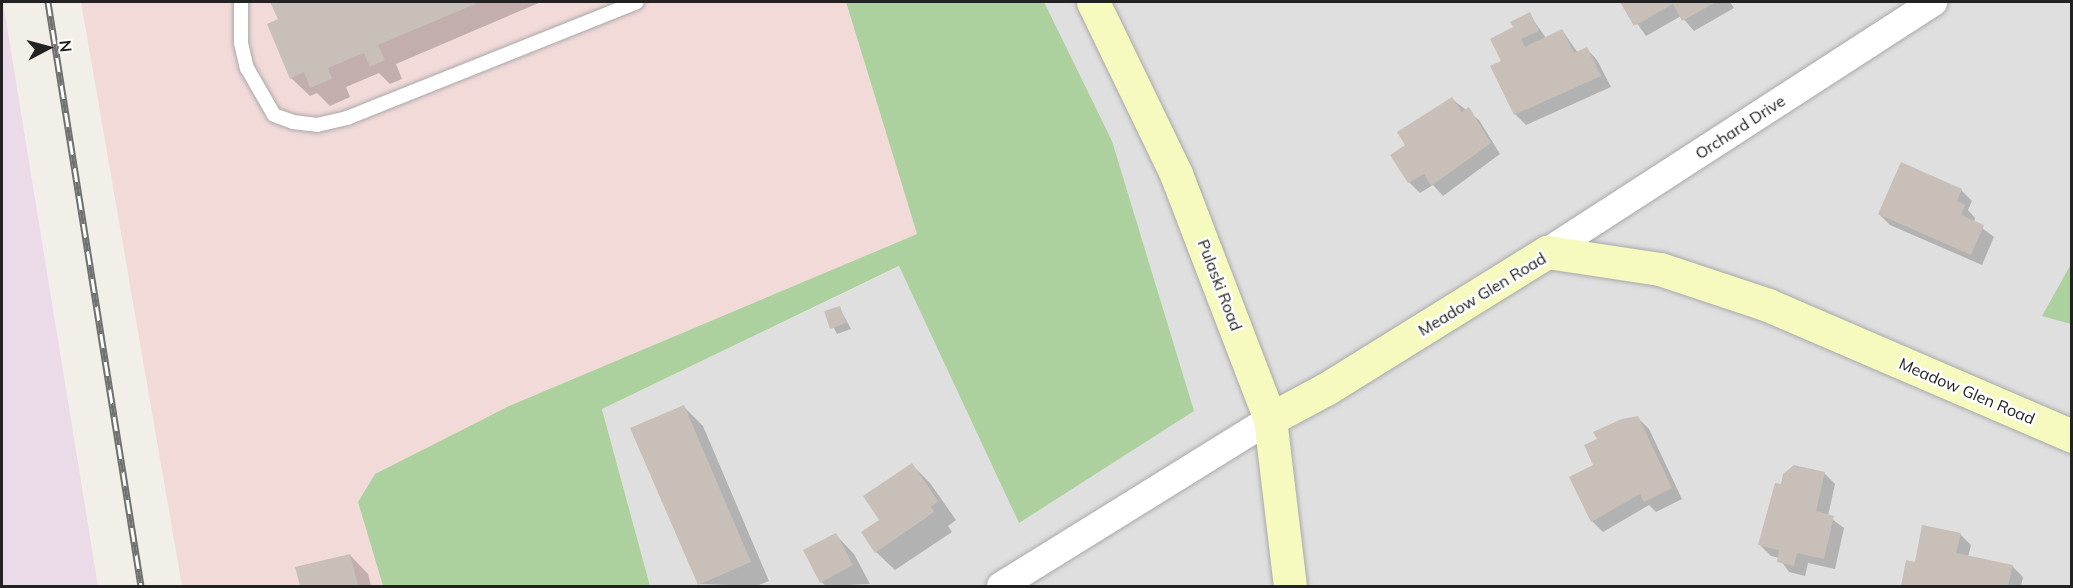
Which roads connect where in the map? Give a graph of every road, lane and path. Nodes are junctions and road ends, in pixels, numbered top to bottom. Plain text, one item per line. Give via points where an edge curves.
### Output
1 (241, 2) edge
2 (637, 2) edge
3 (1093, 2) edge
4 (1933, 2) edge
5 (1547, 252) junction
6 (1270, 419) junction
7 (2072, 436) edge
8 (1001, 586) edge
9 (1290, 586) edge

1 - 2 lane via 241,42 247,68 274,115 317,125 347,118
3 - 6 street, Pulaski Road via 1176,174
4 - 5 street, Orchard Drive
5 - 6 street, Meadow Glen Road via 1326,389
5 - 7 street, Meadow Glen Road via 1660,269 1768,305
6 - 8 street, Meadow Glen Road
6 - 9 street, Pulaski Road

